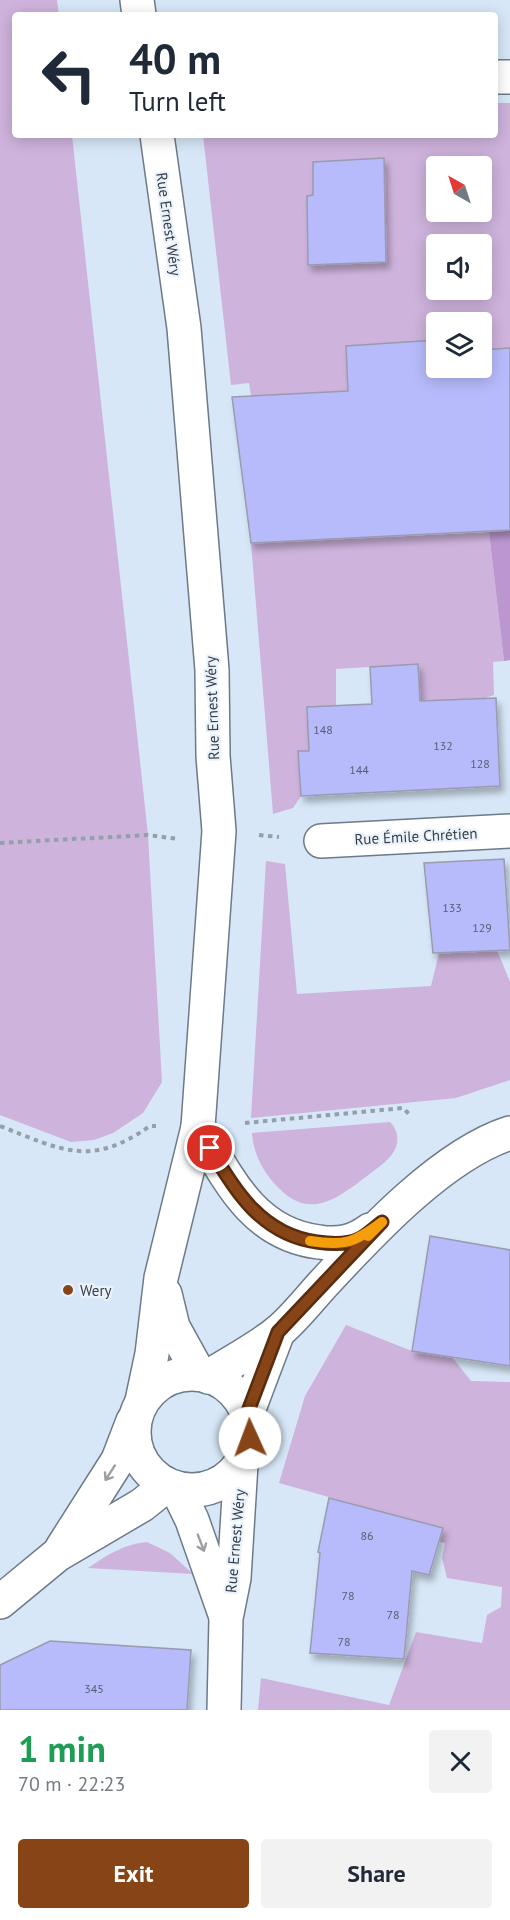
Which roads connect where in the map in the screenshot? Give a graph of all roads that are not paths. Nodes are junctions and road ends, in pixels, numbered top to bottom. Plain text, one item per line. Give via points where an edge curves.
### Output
1 (157, 138) edge
2 (510, 831) edge
3 (321, 841) road end
4 (198, 1127) junction
5 (510, 1133) edge
6 (382, 1222) junction
7 (161, 1278) junction
8 (278, 1332) junction
9 (204, 1376) junction
10 (138, 1410) junction
11 (247, 1414) junction
12 (241, 1464) junction
13 (172, 1487) junction
14 (57, 1555) junction
15 (0, 1602) edge
16 (226, 1618) junction
17 (224, 1710) edge

1 - 4 street, Rue Ernest Wéry via 184,328 212,670 219,831
2 - 3 street, Rue Émile Chrétien
4 - 6 street via 255,1214 274,1229 330,1244 358,1239
4 - 7 street, Rue Ernest Wéry
5 - 6 street via 459,1159
6 - 8 street
7 - 9 street, Rue Ernest Wéry via 173,1327
7 - 10 street, Rue Ernest Wéry via 152,1354
8 - 9 street
8 - 11 street
9 - 10 street via 182,1374 167,1380
9 - 11 street via 232,1390
10 - 13 street via 133,1440 139,1459 150,1474
10 -> 14 street via 118,1460
11 - 12 street via 250,1438
12 - 13 street via 213,1486 196,1491
12 - 16 street, Rue Ernest Wéry via 234,1578
13 - 14 street
13 -> 16 street, Rue Ernest Wéry via 207,1560
14 - 15 street
16 - 17 street, Rue Ernest Wéry

